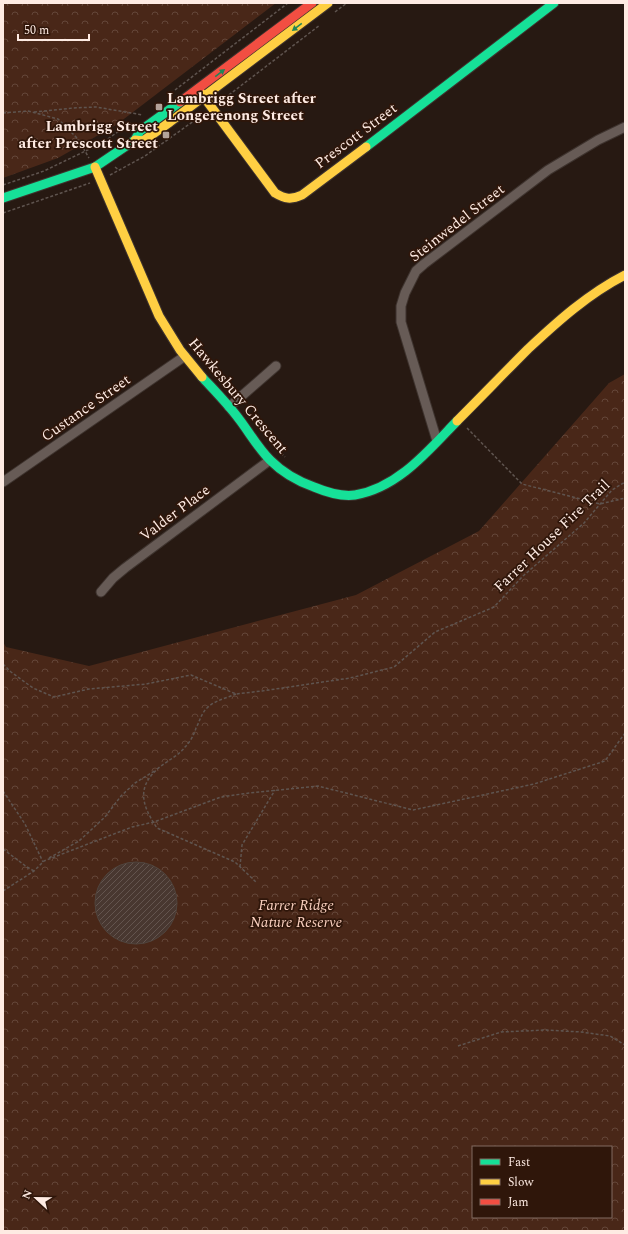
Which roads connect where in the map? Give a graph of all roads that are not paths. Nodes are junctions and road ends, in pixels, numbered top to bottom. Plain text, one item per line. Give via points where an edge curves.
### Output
1 (312, 3) edge
2 (328, 3) edge
3 (554, 3) edge
4 (198, 90) junction
5 (204, 97) junction
6 (625, 127) edge
7 (135, 140) junction
8 (95, 167) junction
9 (3, 198) edge
10 (625, 275) edge
11 (185, 356) junction
12 (276, 366) dead end
13 (229, 407) junction
14 (437, 441) junction
15 (270, 460) junction
16 (3, 482) edge
17 (101, 592) dead end

4 -> 1 street
2 -> 5 street
3 - 5 street, Prescott Street via 302,195 293,199 288,200 275,193
4 - 5 street, Prescott Street
4 - 7 street via 140,131
5 - 7 street via 143,141
6 - 14 street, Steinwedel Street via 548,170 416,271 401,306 402,322
7 - 8 street
8 - 9 street
8 - 11 street, Hawkesbury Crescent via 152,301 170,336
10 - 14 street, Hawkesbury Crescent via 591,295 564,316
11 - 13 street, Hawkesbury Crescent
11 - 16 street, Custance Street
12 - 13 street
13 - 15 street, Hawkesbury Crescent
14 - 15 street, Hawkesbury Crescent via 395,479 368,492 353,495 319,490 300,482
15 - 17 street, Valder Place via 125,568

